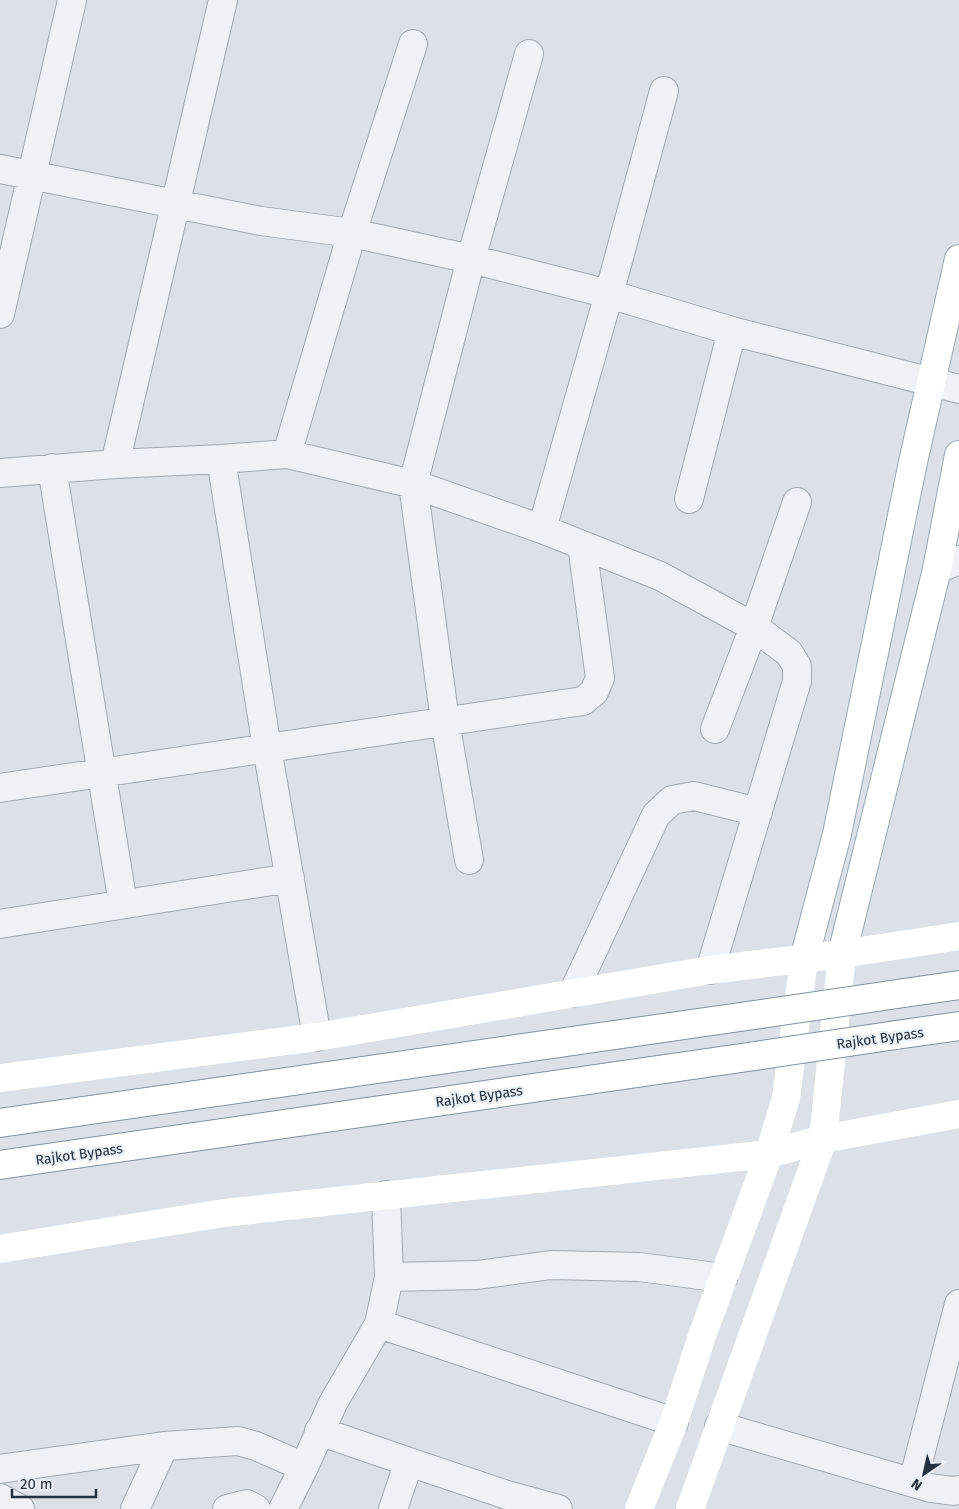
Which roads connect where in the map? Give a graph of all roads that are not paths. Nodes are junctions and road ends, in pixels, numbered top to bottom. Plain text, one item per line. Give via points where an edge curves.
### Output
1 (72, 0) edge
2 (224, 0) edge
3 (413, 44) dead end
4 (530, 54) dead end
5 (664, 91) dead end
6 (0, 169) edge
7 (32, 175) junction
8 (176, 204) junction
9 (352, 233) junction
10 (471, 259) junction
11 (959, 259) edge
12 (609, 294) junction
13 (0, 314) edge
14 (732, 331) junction
15 (931, 382) junction
16 (959, 389) edge
17 (287, 454) junction
18 (959, 455) edge
19 (221, 459) junction
20 (115, 464) junction
21 (52, 468) junction
22 (0, 473) edge
23 (414, 484) junction
24 (689, 500) dead end
25 (797, 502) dead end
26 (542, 529) junction
27 (582, 545) junction
28 (948, 564) edge
29 (754, 627) junction
30 (445, 721) junction
31 (715, 729) dead end
32 (267, 748) junction
33 (102, 773) junction
34 (0, 788) edge
35 (758, 812) junction
36 (469, 860) dead end
37 (290, 878) junction
38 (123, 904) junction
39 (0, 924) edge
40 (959, 936) edge
41 (842, 954) junction
42 (804, 959) junction
43 (710, 970) junction
44 (959, 985) edge
45 (573, 993) junction
46 (959, 1026) edge
47 (317, 1037) junction
48 (0, 1078) edge
49 (959, 1114) edge
50 (0, 1123) edge
51 (823, 1139) junction
52 (769, 1154) junction
53 (0, 1165) edge
54 (386, 1195) junction
55 (0, 1249) edge
56 (389, 1277) junction
57 (723, 1278) junction
58 (959, 1304) edge
59 (379, 1324) junction
60 (674, 1422) junction
61 (719, 1426) junction
62 (319, 1431) junction
63 (164, 1446) junction
64 (409, 1462) junction
65 (304, 1468) junction
66 (2, 1472) edge
67 (913, 1482) junction
68 (959, 1490) edge
69 (0, 1498) edge
70 (504, 1502) edge
71 (20, 1509) edge
72 (135, 1509) edge
73 (227, 1509) edge
74 (256, 1509) edge
75 (283, 1509) edge
76 (393, 1509) edge
77 (558, 1509) edge
78 (640, 1509) edge
79 (690, 1509) edge

1 - 7 street
2 - 8 street
3 - 9 street
4 - 10 street
5 - 12 street
6 - 7 street
7 - 8 street
7 - 13 street
8 - 9 street via 261,221
8 - 20 street
9 - 10 street
9 - 17 street
10 - 12 street
10 - 23 street
11 - 15 main road
12 - 14 street
12 - 26 street
14 - 15 street
14 - 24 street
15 - 16 street
15 - 42 main road via 837,834
17 - 19 street
17 - 23 street
18 - 28 main road
19 - 20 street
19 - 32 street
20 - 21 street
21 - 22 street
21 - 33 street
23 - 26 street
23 - 30 street
25 - 29 street
26 - 27 street
27 - 29 street via 660,576
27 - 30 street via 600,678 594,692 583,700
28 - 41 main road
29 - 31 street
29 - 35 street via 789,653 797,666 797,681
30 - 32 street
30 - 36 street
32 - 33 street
32 - 37 street
33 - 34 street
33 - 38 street
35 - 43 street
35 - 45 street via 694,796 672,800 656,815
37 - 38 street
37 - 47 street
38 - 39 street
40 - 41 main road
41 - 42 main road
41 - 51 main road
42 - 43 main road
42 - 52 main road via 786,1098
43 - 45 main road
44 - 50 main road, bridge
45 - 47 main road
46 - 53 main road, Rajkot Bypass, bridge
47 - 48 main road
49 - 51 main road
51 - 52 main road
51 - 61 main road
52 - 54 main road
52 - 57 main road
54 - 55 main road via 224,1213
54 - 56 street
56 - 57 street via 477,1274 551,1265 639,1267
56 - 59 street
57 - 60 main road
58 - 67 street
59 - 60 street
59 - 62 street
60 - 78 main road
61 - 67 street
61 - 79 main road
62 - 64 street
62 - 65 street
63 - 65 street via 238,1441
63 - 66 street
63 - 72 street
64 - 70 street
64 - 76 street
65 - 75 street
67 - 68 street via 931,1488
69 - 71 street
70 - 77 street
73 - 74 street via 247,1504

